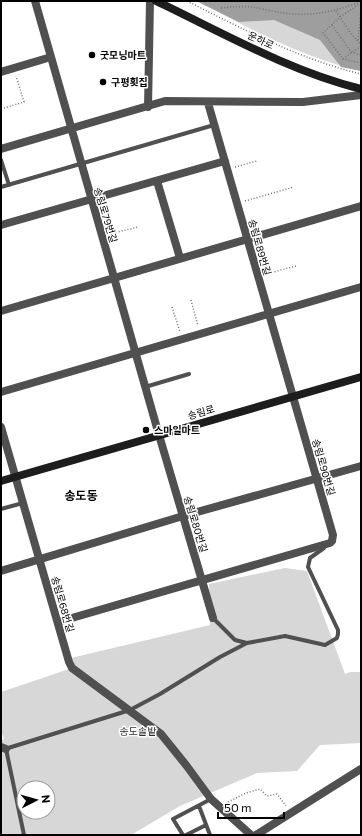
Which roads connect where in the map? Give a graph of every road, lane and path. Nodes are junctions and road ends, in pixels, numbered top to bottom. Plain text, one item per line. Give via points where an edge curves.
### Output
1 (35, 1) edge
2 (150, 1) edge
3 (156, 1) edge
4 (187, 1) edge
5 (361, 3) edge
6 (222, 8) dead end
7 (336, 10) junction
8 (361, 12) edge
9 (340, 17) junction
10 (331, 24) junction
11 (358, 41) junction
12 (361, 45) edge
13 (351, 52) junction
14 (361, 55) edge
15 (51, 58) junction
16 (342, 59) junction
17 (361, 63) edge
18 (14, 68) junction
19 (1, 72) edge
20 (361, 74) edge
21 (361, 89) edge
22 (361, 94) edge
23 (208, 103) junction
24 (148, 107) junction
25 (1, 109) edge
26 (214, 125) junction
27 (71, 129) junction
28 (1, 149) edge
29 (1, 160) edge
30 (257, 161) dead end
31 (81, 163) junction
32 (226, 165) junction
33 (157, 180) junction
34 (9, 185) junction
35 (1, 187) edge
36 (294, 188) dead end
37 (91, 199) junction
38 (237, 203) junction
39 (361, 206) edge
40 (1, 225) edge
41 (138, 227) dead end
42 (102, 237) junction
43 (247, 238) junction
44 (180, 258) junction
45 (296, 266) dead end
46 (258, 276) junction
47 (114, 277) junction
48 (361, 287) edge
49 (191, 300) dead end
50 (172, 308) dead end
51 (1, 310) edge
52 (269, 314) junction
53 (201, 334) junction
54 (182, 340) junction
55 (136, 353) junction
56 (189, 374) dead end
57 (361, 377) edge
58 (145, 387) junction
59 (1, 392) edge
60 (293, 396) junction
61 (1, 427) edge
62 (159, 435) junction
63 (361, 466) edge
64 (16, 477) junction
65 (316, 479) junction
66 (1, 481) edge
67 (23, 503) junction
68 (1, 509) edge
69 (183, 516) junction
70 (330, 543) junction
71 (40, 559) junction
72 (1, 571) edge
73 (202, 581) junction
74 (213, 618) joint
75 (58, 622) junction
76 (247, 643) junction
77 (130, 710) junction
78 (3, 748) edge
79 (361, 769) edge
80 (211, 800) junction
81 (199, 806) junction
82 (219, 808) junction
83 (291, 813) junction
84 (206, 825) junction
85 (24, 835) edge
86 (184, 835) edge
87 (210, 835) edge
88 (251, 835) edge
89 (256, 835) edge

1 - 15 street, 송림로79번길
2 - 24 street
3 - 21 street, 운하로 via 293,66
4 - 20 path via 299,54 342,70
5 - 7 path
5 - 9 path
6 - 7 path via 242,6 303,15
7 - 9 path
8 - 11 path
9 - 10 path
9 - 11 path
10 - 13 path
10 - 16 path via 323,33
11 - 12 path
12 - 13 path
13 - 14 path
13 - 16 path
15 - 18 street
15 - 27 street, 송림로79번길
16 - 17 path
18 - 19 street
18 - 25 path via 24,102
22 - 23 street via 303,102
23 - 24 street via 166,101
23 - 26 street, 송림로89번길
24 - 27 street
26 - 31 lane
26 - 32 street, 송림로89번길
27 - 28 street
27 - 31 street, 송림로79번길
29 - 34 lane
30 - 32 path
31 - 34 lane
31 - 37 street, 송림로79번길
32 - 33 street
32 - 38 street, 송림로89번길
33 - 37 street
33 - 44 street
34 - 35 lane
36 - 38 path
37 - 40 street
37 - 42 street, 송림로79번길
38 - 43 street, 송림로89번길
39 - 43 street
41 - 42 path
42 - 47 street, 송림로79번길
43 - 44 street
43 - 46 street, 송림로89번길
44 - 47 street
45 - 46 path
46 - 52 street, 송림로89번길
47 - 51 street
47 - 55 street, 송림로79번길
48 - 52 street
49 - 53 path
50 - 54 path
52 - 53 street
52 - 60 street, 송림로89번길
53 - 54 street
54 - 55 street
55 - 58 street, 송림로79번길
55 - 59 street
56 - 58 lane
57 - 60 street, 송림로
58 - 62 street, 송림로79번길
60 - 62 street, 송림로
60 - 65 street, 송림로90번길
61 - 64 street, 송림로68번길
62 - 64 street, 송림로
62 - 69 street, 송림로80번길
63 - 65 street
64 - 66 street, 송림로
64 - 67 street, 송림로68번길
65 - 69 street
65 - 70 street, 송림로90번길 via 333,535
67 - 68 lane
67 - 71 street, 송림로68번길
69 - 71 street
69 - 73 street, 송림로80번길
70 - 73 street
70 - 76 lane via 310,558 308,567 338,630 337,638 325,644 285,636
71 - 72 street
71 - 75 street, 송림로68번길
73 - 74 street, 송림로80번길
73 - 75 street
74 - 76 lane via 235,640
75 - 77 street, 송림로68번길 via 69,662 76,673
76 - 77 lane
77 - 78 lane
77 - 80 street, 송림로68번길 via 161,734
78 - 85 lane
79 - 83 street
80 - 81 lane
80 - 82 street, 송림로68번길
81 - 84 lane
81 - 86 lane via 173,819
82 - 83 path via 246,793 260,789 267,796 277,794
82 - 88 street, 송림로68번길
83 - 89 street
84 - 86 lane
84 - 87 lane

